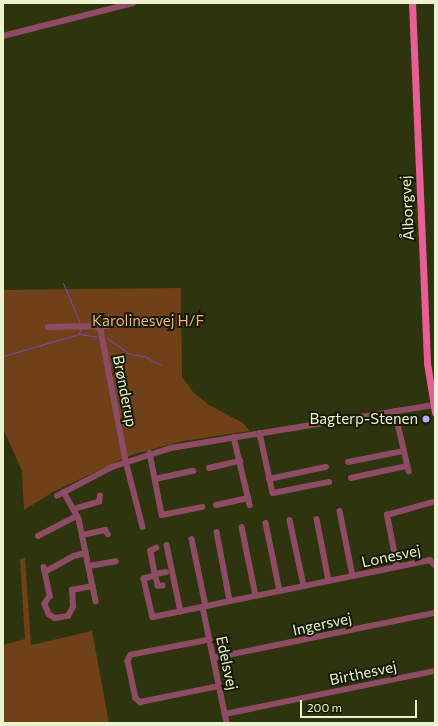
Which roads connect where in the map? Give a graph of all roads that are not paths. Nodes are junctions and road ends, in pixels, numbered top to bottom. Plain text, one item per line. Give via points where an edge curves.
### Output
1 (133, 3) edge
2 (412, 3) edge
3 (3, 36) edge
4 (108, 326) dead end
5 (48, 327) dead end
6 (97, 327) junction
7 (434, 408) edge
8 (395, 411) junction
9 (260, 433) junction
10 (234, 437) junction
11 (404, 451) junction
12 (150, 453) junction
13 (126, 461) junction
14 (240, 461) junction
15 (348, 462) dead end
16 (326, 467) dead end
17 (208, 468) dead end
18 (193, 471) dead end
19 (351, 478) dead end
20 (155, 479) junction
21 (269, 479) junction
22 (329, 482) dead end
23 (64, 492) junction
24 (57, 496) dead end
25 (100, 496) dead end
26 (248, 498) junction
27 (433, 502) dead end
28 (216, 505) dead end
29 (250, 505) dead end
30 (202, 507) dead end
31 (74, 508) junction
32 (340, 511) dead end
33 (77, 516) junction
34 (316, 519) dead end
35 (290, 520) dead end
36 (266, 523) dead end
37 (143, 527) dead end
38 (242, 527) dead end
39 (217, 532) dead end
40 (108, 534) dead end
41 (82, 535) junction
42 (38, 536) dead end
43 (192, 539) dead end
44 (167, 545) dead end
45 (156, 548) dead end
46 (86, 553) junction
47 (116, 561) dead end
48 (434, 563) edge
49 (89, 566) junction
50 (397, 567) junction
51 (166, 572) dead end
52 (155, 575) junction
53 (354, 576) junction
54 (329, 581) junction
55 (93, 586) junction
56 (163, 586) dead end
57 (304, 586) junction
58 (280, 591) junction
59 (256, 596) junction
60 (96, 601) dead end
61 (230, 601) junction
62 (204, 607) junction
63 (181, 612) junction
64 (435, 613) edge
65 (210, 640) junction
66 (213, 658) junction
67 (435, 671) edge
68 (219, 686) junction
69 (225, 714) junction
70 (227, 723) edge

1 - 3 street
2 - 7 main road, Ålborgvej via 427,363
4 - 6 street
5 - 6 street
6 - 13 street, Brønderup via 100,330
7 - 8 street
8 - 9 street
8 - 11 street
9 - 10 street
9 - 21 street
10 - 12 street
10 - 14 street
11 - 15 street
11 - 19 street via 408,469
12 - 13 street
12 - 20 street
13 - 23 street
13 - 37 street, Brønderup
14 - 17 street
14 - 26 street
16 - 21 street
18 - 20 street
20 - 30 street via 163,515
21 - 22 street via 273,493
23 - 24 street
23 - 31 street
25 - 31 street via 100,502
26 - 28 street
26 - 29 street
27 - 50 street via 387,515
31 - 33 street
32 - 53 street, Lonesvej
33 - 41 street
33 - 42 street
34 - 54 street
35 - 57 street
36 - 58 street
38 - 59 street
39 - 61 street
40 - 41 street via 105,530
41 - 46 street
43 - 62 street
44 - 63 street
45 - 52 street via 150,551
46 - 49 street
46 - 55 street via 44,569 50,596 45,604 50,615 56,619 67,616 73,607 72,590
47 - 49 street
48 - 50 street, Lonesvej
49 - 55 street
50 - 53 street, Lonesvej
51 - 52 street
52 - 56 street via 158,586
52 - 63 street, Lonesvej via 144,580 152,616
53 - 54 street, Lonesvej
54 - 57 street, Lonesvej
55 - 60 street
57 - 58 street, Lonesvej
58 - 59 street, Lonesvej
59 - 61 street, Lonesvej
61 - 62 street, Lonesvej
62 - 63 street, Lonesvej
62 - 65 street, Edelsvej
64 - 66 street, Ingersvej
65 - 66 street, Edelsvej
65 - 68 street via 132,655 128,661 136,698 140,702
66 - 68 street, Edelsvej
67 - 69 street, Birthesvej
68 - 69 street, Edelsvej
69 - 70 street, Edelsvej

